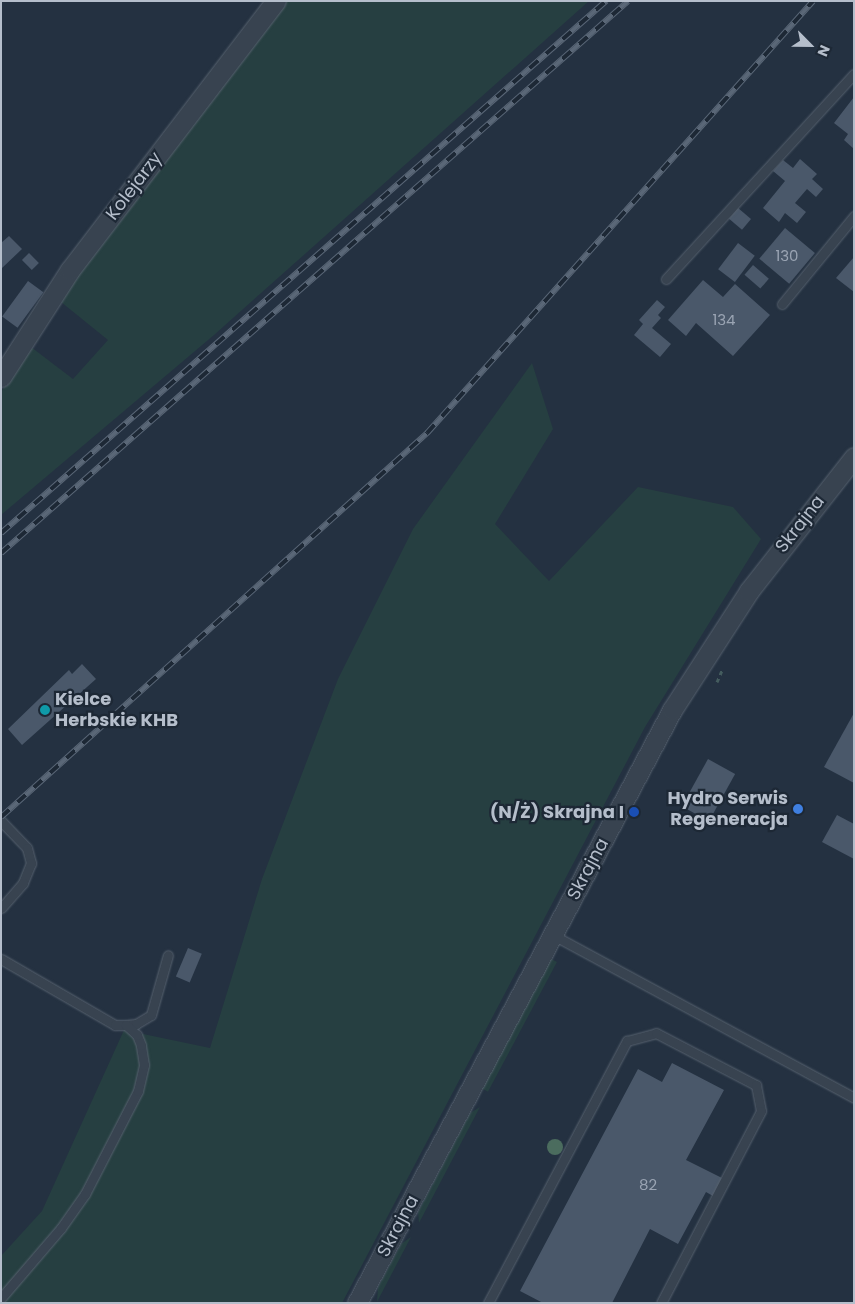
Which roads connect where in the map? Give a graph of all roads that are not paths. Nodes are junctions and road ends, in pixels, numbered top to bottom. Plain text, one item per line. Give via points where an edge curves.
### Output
1 (276, 1) edge
2 (854, 74) edge
3 (854, 216) edge
4 (666, 279) dead end
5 (782, 304) dead end
6 (1, 377) edge
7 (854, 457) edge
8 (1, 822) edge
9 (1, 908) edge
10 (553, 936) junction
11 (168, 955) dead end
12 (1, 959) edge
13 (126, 1025) junction
14 (854, 1098) edge
15 (1, 1298) edge
16 (357, 1303) edge
17 (488, 1303) edge
18 (661, 1303) edge

1 - 6 street, Kolejarzy via 70,270
2 - 4 lane
3 - 5 lane
7 - 10 street, Skrajna via 763,571 708,651 672,710
8 - 9 lane via 27,848 31,863 23,883
10 - 14 lane
10 - 16 street, Skrajna
11 - 13 lane via 151,1015 136,1024
12 - 13 lane via 115,1025
13 - 15 lane via 141,1044 144,1065 138,1091 85,1194 62,1228
17 - 18 lane via 627,1041 656,1033 756,1085 761,1111

